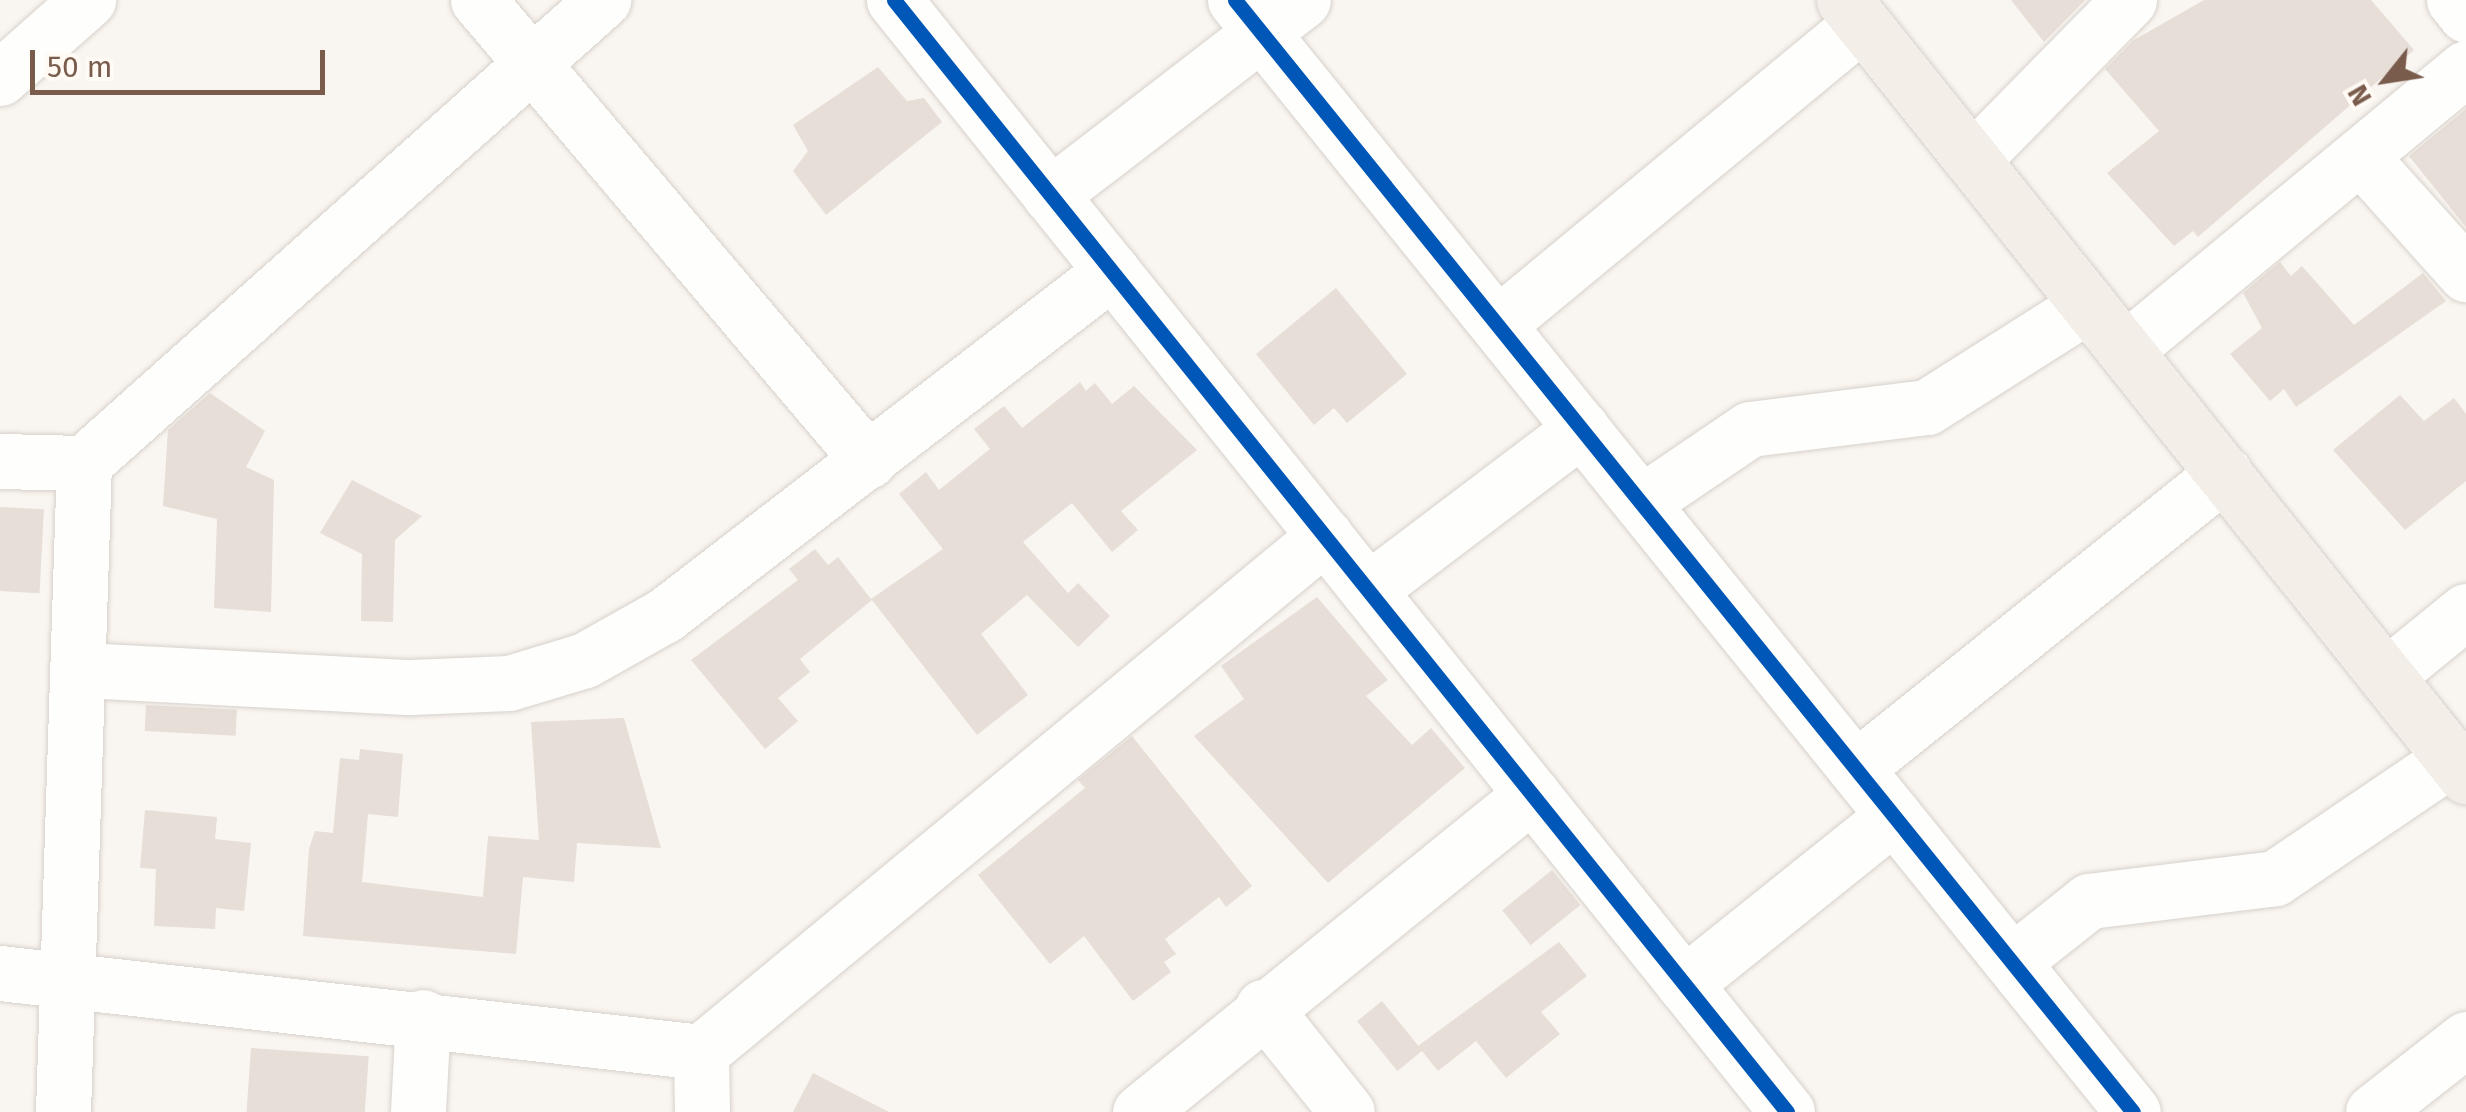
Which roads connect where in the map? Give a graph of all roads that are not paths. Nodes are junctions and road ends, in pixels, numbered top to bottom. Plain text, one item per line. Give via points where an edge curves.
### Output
1 (88, 0) edge
2 (478, 0) edge
3 (602, 0) edge
4 (894, 0) edge
5 (2129, 0) edge
6 (2454, 0) edge
7 (1266, 11) edge
8 (1853, 12) edge
9 (2466, 16) edge
10 (532, 59) junction
11 (4, 67) edge
12 (2466, 68) edge
13 (2360, 156) junction
14 (1972, 160) junction
15 (1050, 195) junction
16 (1112, 271) junction
17 (2466, 274) edge
18 (2088, 305) junction
19 (1498, 324) junction
20 (2125, 350) junction
21 (1582, 428) junction
22 (0, 461) edge
23 (869, 461) junction
24 (84, 463) junction
25 (2224, 474) junction
26 (1642, 502) junction
27 (1325, 536) junction
28 (1368, 590) junction
29 (2466, 611) edge
30 (83, 670) junction
31 (2386, 676) junction
32 (2459, 767) edge
33 (1856, 768) junction
34 (1532, 794) junction
35 (1894, 816) junction
36 (2012, 962) junction
37 (0, 973) edge
38 (68, 978) junction
39 (1684, 984) junction
40 (1263, 1007) junction
41 (422, 1018) junction
42 (2466, 1039) edge
43 (701, 1052) junction
44 (63, 1112) edge
45 (418, 1112) edge
46 (702, 1112) edge
47 (1140, 1112) edge
48 (1347, 1112) edge
49 (1787, 1112) edge
50 (2133, 1112) edge
51 (2373, 1112) edge

1 - 11 street
2 - 10 street
3 - 10 street
4 - 15 street
5 - 14 street
6 - 9 street
7 - 15 street
7 - 19 street
8 - 14 main road
8 - 19 street
10 - 23 street
10 - 24 street
12 - 13 street
13 - 17 street
13 - 20 street
14 - 18 main road
15 - 16 street
16 - 23 street
16 - 27 street
18 - 20 main road
18 - 26 street via 1926,407 1750,429
19 - 21 street
20 - 25 main road
21 - 26 street
21 - 28 street
22 - 24 street
23 - 30 street via 664,615 586,660 509,683 411,687
24 - 30 street
25 - 31 main road
25 - 33 street
26 - 33 street
27 - 28 street
27 - 43 street
28 - 34 street
29 - 31 street
30 - 38 street
31 - 32 main road
32 - 36 street via 2275,878 2089,901
33 - 35 street
34 - 39 street
34 - 40 street
35 - 36 street
35 - 39 street
36 - 50 street
37 - 38 street
38 - 41 street
38 - 44 street
39 - 49 street
40 - 47 street
40 - 48 street
41 - 43 street
41 - 45 street
42 - 51 street
43 - 46 street

